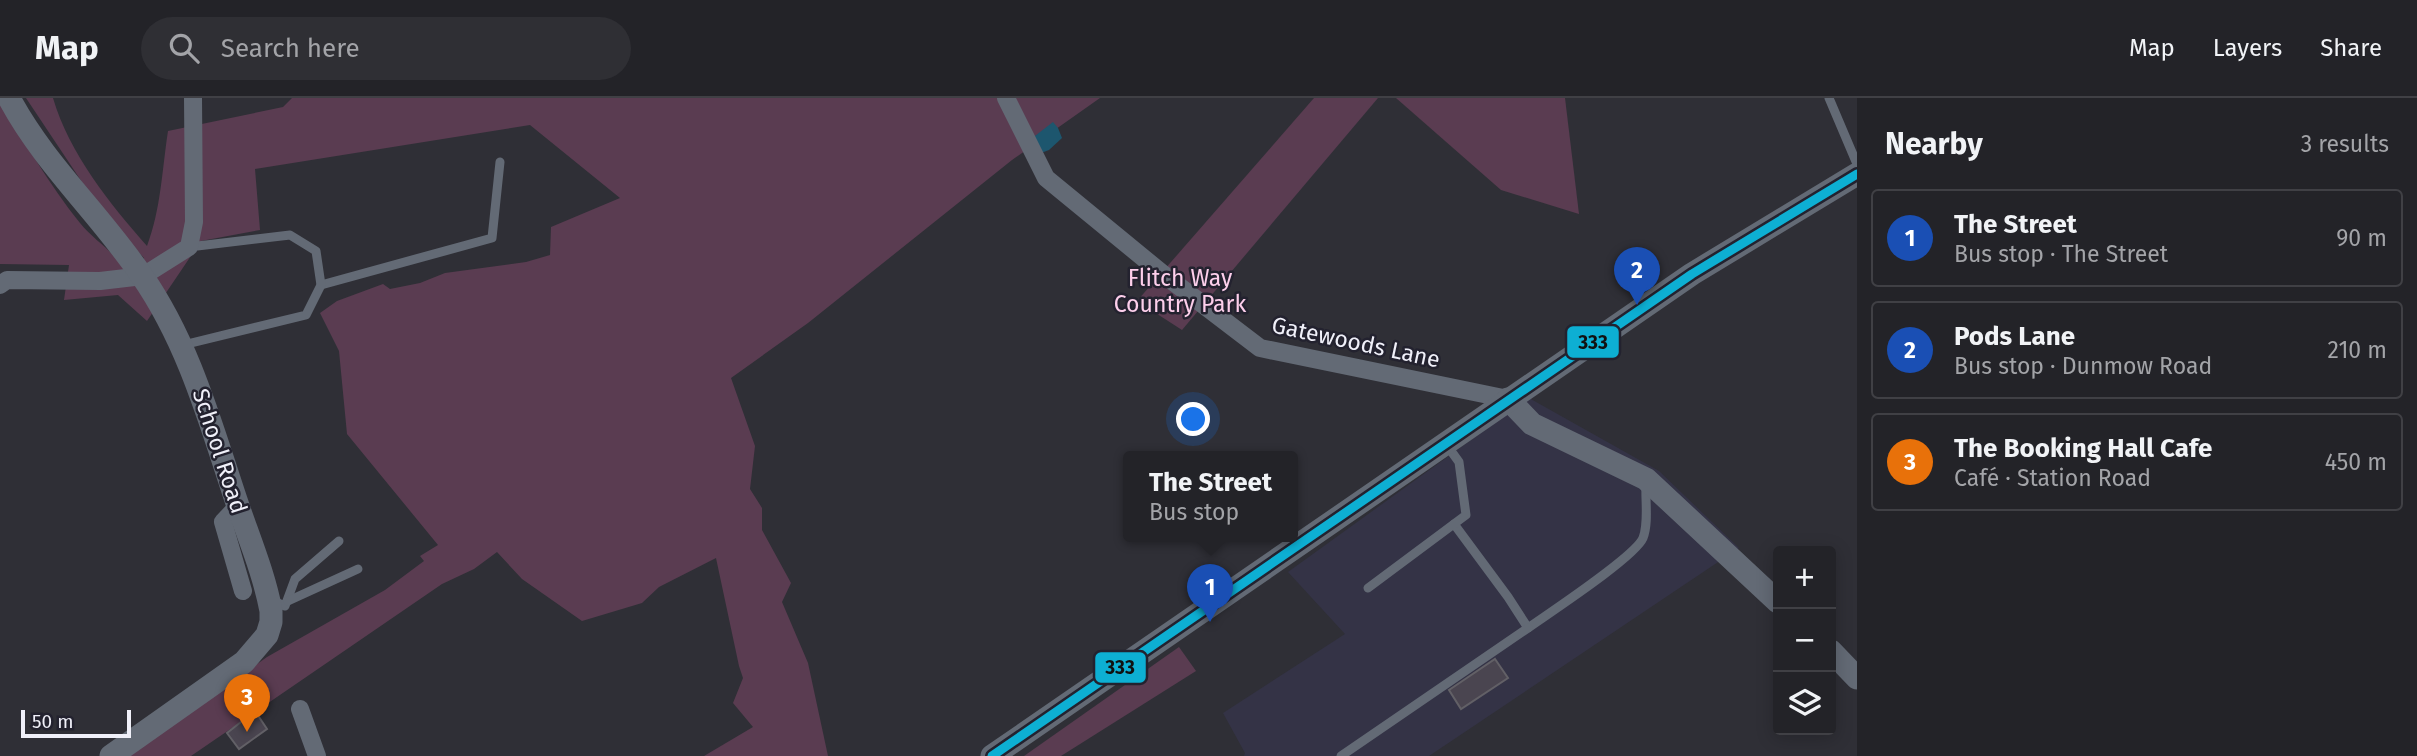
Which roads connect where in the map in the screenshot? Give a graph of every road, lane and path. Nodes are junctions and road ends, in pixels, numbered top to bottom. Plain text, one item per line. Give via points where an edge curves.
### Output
1 (9, 98) edge
2 (193, 98) edge
3 (1006, 98) edge
4 (1829, 98) edge
5 (500, 162) dead end
6 (1857, 164) edge
7 (1857, 174) edge
8 (189, 247) junction
9 (143, 276) junction
10 (0, 285) edge
11 (321, 285) junction
12 (183, 345) junction
13 (1508, 399) junction
14 (1445, 442) junction
15 (1646, 479) junction
16 (238, 506) junction
17 (1454, 524) junction
18 (339, 541) dead end
19 (358, 569) dead end
20 (1367, 588) dead end
21 (243, 591) dead end
22 (1773, 597) edge
23 (278, 600) junction
24 (1528, 628) junction
25 (1836, 656) edge
26 (1857, 678) edge
27 (300, 709) dead end
28 (111, 756) edge
29 (317, 756) edge
30 (992, 756) edge
31 (1341, 756) edge

1 - 9 street, School Road via 56,169
2 - 8 street via 194,222
3 - 13 street, Gatewoods Lane via 1046,178 1260,348
4 - 6 lane
5 - 11 lane via 492,238
7 - 13 street via 1692,274
8 - 9 street
8 - 11 lane via 290,234 316,251
9 - 10 street via 100,281 6,280
9 - 12 street, School Road
11 - 12 lane via 306,315
12 - 16 street, School Road
13 - 14 street
13 - 15 street via 1532,424
14 - 17 lane via 1459,462 1466,516
14 - 30 street
15 - 22 street
15 - 24 lane via 1642,542
16 - 21 street via 223,522
16 - 23 street, School Road
17 - 20 lane
17 - 24 lane
18 - 23 lane
19 - 23 lane
23 - 28 street, School Road via 267,635 244,662
24 - 31 lane
25 - 26 street
27 - 29 street

